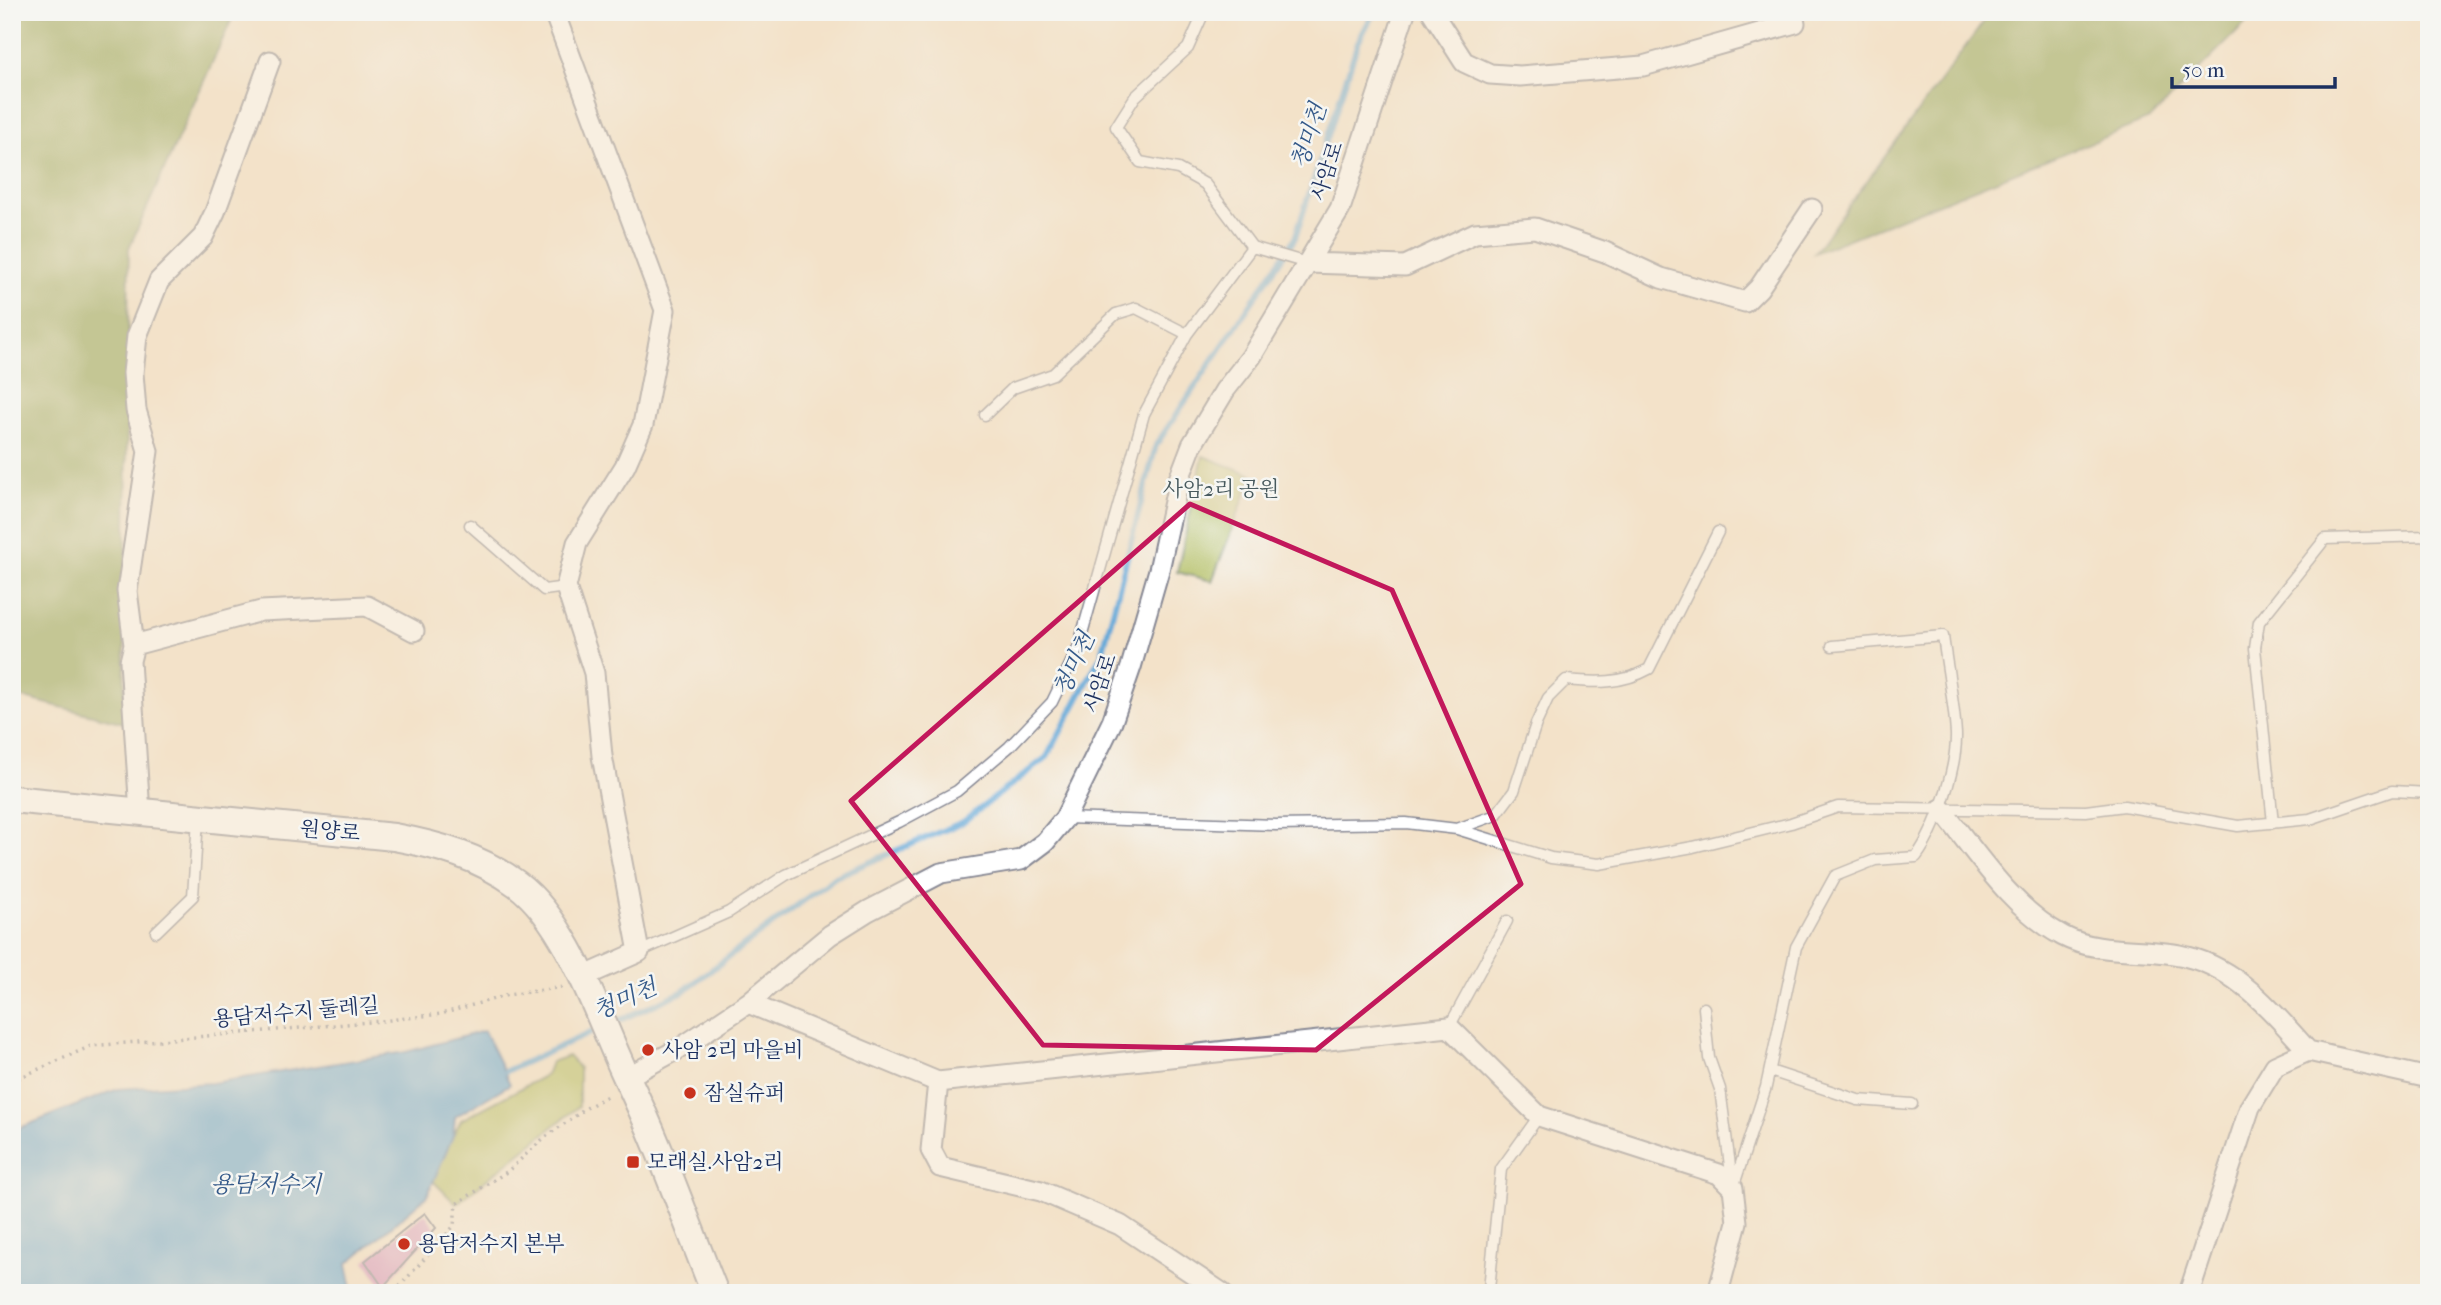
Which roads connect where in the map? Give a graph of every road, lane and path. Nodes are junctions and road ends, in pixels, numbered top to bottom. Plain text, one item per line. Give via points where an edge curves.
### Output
1 (554, 12) edge
2 (1204, 12) edge
3 (1405, 12) edge
4 (1432, 12) edge
5 (1795, 23) dead end
6 (270, 61) dead end
7 (1812, 209) dead end
8 (1252, 247) junction
9 (1307, 263) junction
10 (1187, 334) junction
11 (985, 415) dead end
12 (470, 524) dead end
13 (1718, 532) dead end
14 (2429, 536) edge
15 (566, 587) junction
16 (414, 631) dead end
17 (134, 645) junction
18 (1832, 646) dead end
19 (2429, 793) edge
20 (12, 799) edge
21 (1941, 809) junction
22 (140, 813) junction
23 (1065, 818) junction
24 (198, 819) junction
25 (2273, 823) junction
26 (1457, 829) junction
27 (1507, 921) dead end
28 (156, 932) dead end
29 (639, 952) junction
30 (585, 980) junction
31 (748, 1003) junction
32 (1704, 1007) dead end
33 (1449, 1027) junction
34 (2308, 1051) junction
35 (1770, 1071) junction
36 (626, 1074) junction
37 (2429, 1078) edge
38 (12, 1081) edge
39 (939, 1082) junction
40 (1912, 1104) dead end
41 (1539, 1116) junction
42 (1733, 1188) junction
43 (398, 1293) edge
44 (715, 1293) edge
45 (1222, 1293) edge
46 (1483, 1293) edge
47 (1718, 1293) edge
48 (2189, 1293) edge

1 - 15 street via 664,310 643,425 625,466 577,543
2 - 8 lane via 1188,48 1135,97 1116,127 1140,162 1178,169 1205,184
3 - 9 street, 사암로 via 1340,209
4 - 5 street via 1464,62 1490,74 1520,76 1643,66
6 - 17 street via 203,237 159,281 137,335 136,410 148,451 127,591
7 - 9 street via 1745,302 1661,278 1605,252 1535,228 1475,233 1405,266
8 - 9 lane
8 - 10 lane
9 - 23 street, 사암로 via 1192,445 1179,479 1131,667 1112,722
10 - 11 lane via 1136,308 1116,314 1053,374 1013,388
10 - 29 lane via 1144,414 1078,648 1052,702 957,791 786,875 729,912
12 - 15 lane via 544,590
13 - 26 lane via 1649,669 1603,684 1566,680 1548,698 1514,791 1496,815
14 - 25 lane via 2325,539 2259,622 2255,648
15 - 29 street via 594,673 601,756
16 - 17 street via 367,606 274,610
17 - 22 street via 130,661
18 - 21 lane via 1943,636 1956,736
19 - 25 lane via 2392,791 2310,819
20 - 22 main road, 원양로
21 - 25 lane via 2087,811 2124,806 2238,826
21 - 26 lane via 1838,807 1693,848 1599,864 1551,858
21 - 34 street via 2020,906 2063,936 2092,946 2188,957 2226,972 2282,1021
21 - 35 lane via 1930,838 1916,857 1875,860 1835,876 1796,947
22 - 24 main road, 원양로
23 - 26 lane via 1276,825 1406,823
23 - 31 street, 사암로 via 1045,842 1021,860 941,873 907,888 830,935
24 - 28 lane via 193,896
24 - 30 main road, 원양로 via 394,837 438,845 484,864 539,904
27 - 33 lane
29 - 30 street
30 - 36 main road, 원양로
30 - 38 path, 용담저수지 둘레길 via 441,1014 91,1046
31 - 36 street, 사암로 via 682,1047
31 - 39 street
32 - 42 lane
33 - 39 street
33 - 41 street
34 - 37 street
34 - 48 street via 2275,1066 2250,1107
35 - 40 lane via 1858,1100
35 - 42 lane
36 - 43 path via 508,1171 456,1204 454,1226
36 - 44 main road
39 - 45 street via 931,1150 940,1167 1041,1191 1120,1225
41 - 42 street via 1719,1174
41 - 46 lane via 1501,1169 1489,1289
42 - 47 street via 1737,1222

